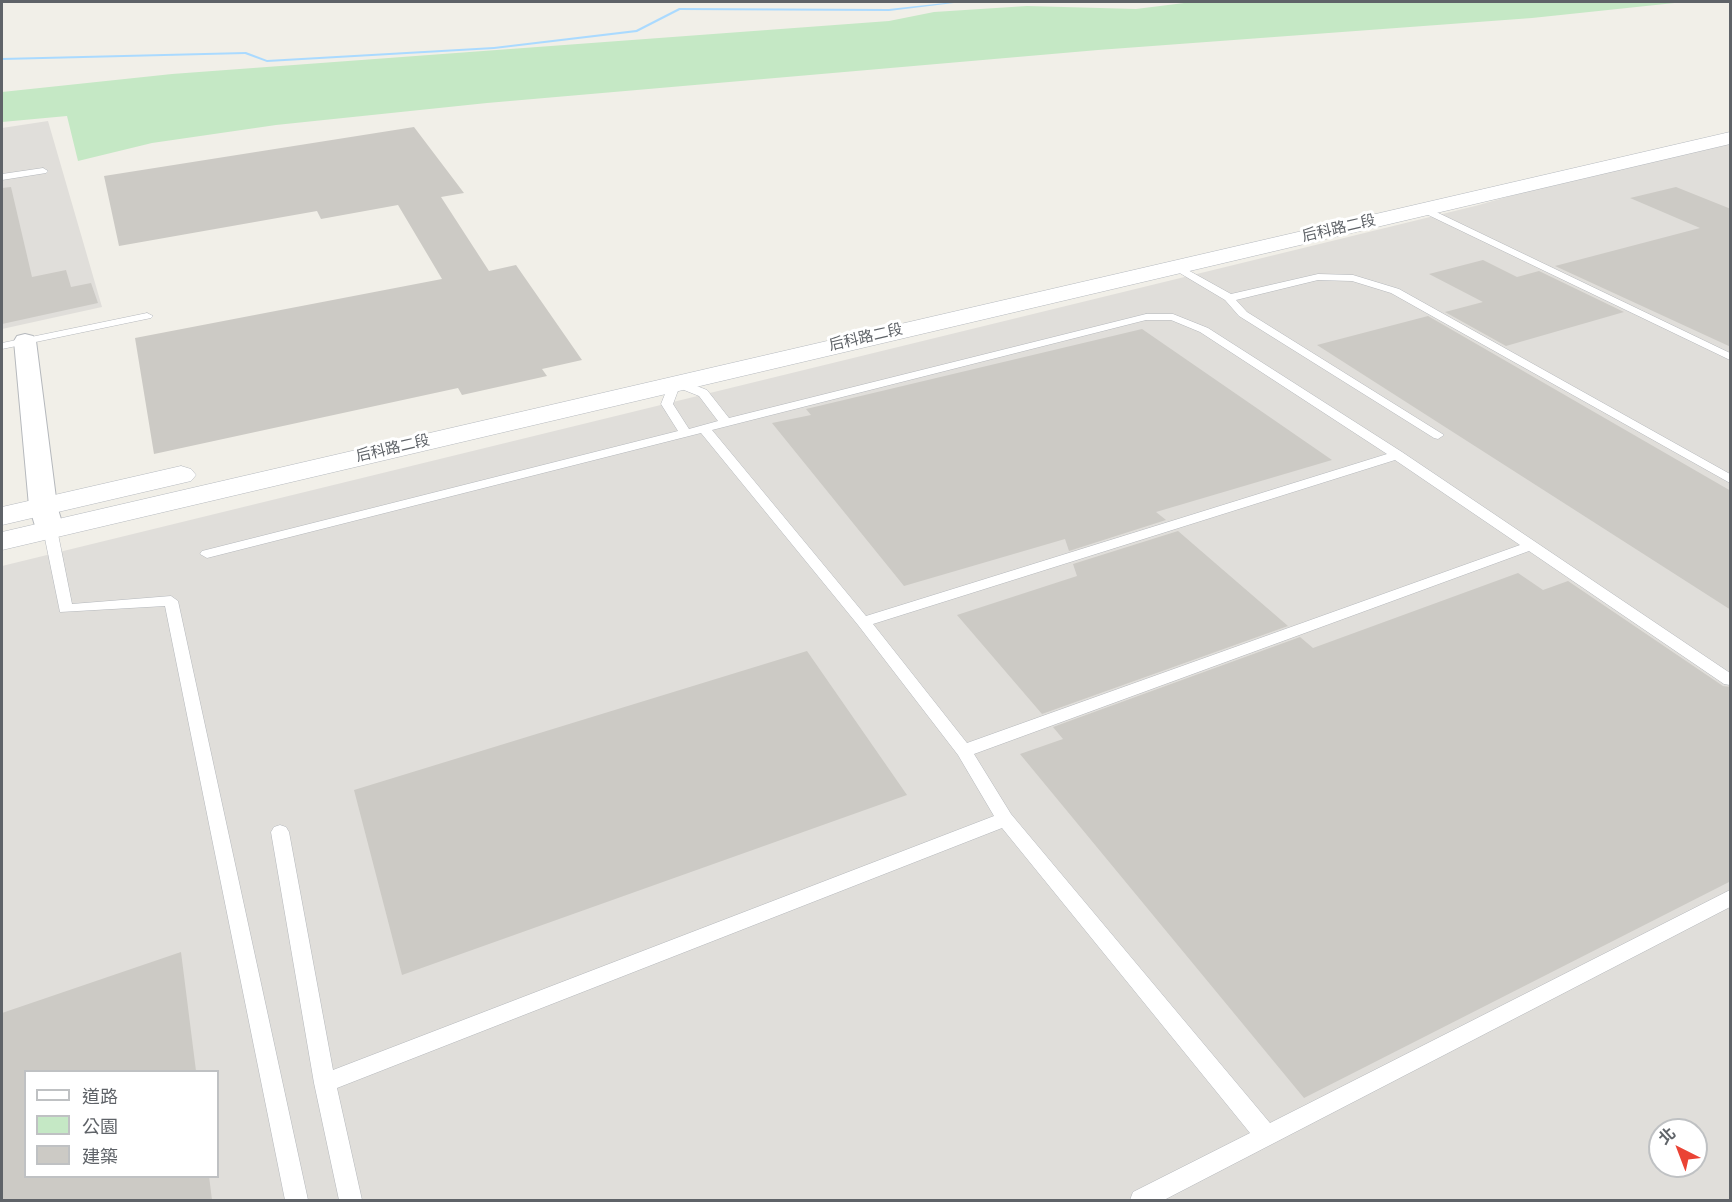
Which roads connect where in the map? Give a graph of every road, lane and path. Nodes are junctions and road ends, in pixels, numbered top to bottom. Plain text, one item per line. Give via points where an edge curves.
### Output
1 (1731, 124) edge
2 (1731, 138) edge
3 (43, 171) dead end
4 (2, 177) edge
5 (1401, 198) junction
6 (1425, 210) junction
7 (1177, 267) junction
8 (1229, 298) junction
9 (147, 316) dead end
10 (13, 344) edge
11 (1731, 357) edge
12 (670, 375) junction
13 (726, 423) junction
14 (694, 430) junction
15 (1438, 435) dead end
16 (1397, 455) junction
17 (250, 460) dead end
18 (204, 470) dead end
19 (1731, 479) edge
20 (2, 516) edge
21 (46, 518) junction
22 (2, 541) edge
23 (1530, 546) junction
24 (207, 554) dead end
25 (863, 622) junction
26 (1731, 680) edge
27 (964, 751) junction
28 (1005, 819) junction
29 (280, 832) dead end
30 (1731, 898) edge
31 (325, 1083) junction
32 (1266, 1135) junction
33 (297, 1200) edge
34 (350, 1200) edge
35 (1141, 1200) edge

1 - 5 street, 后科路二段
2 - 6 street, 后科路二段
3 - 4 lane
5 - 6 street
5 - 12 street, 后科路二段
6 - 7 street, 后科路二段
6 - 11 lane
7 - 8 lane
7 - 12 street, 后科路二段
8 - 15 lane via 1243,314
8 - 19 lane via 1318,277 1353,278 1395,291
9 - 10 lane
10 - 21 street
12 - 13 lane via 703,393
12 - 14 lane via 667,404
12 - 17 street, 后科路二段
12 - 21 street, 后科路二段
13 - 14 lane
13 - 16 lane via 1146,317 1173,317 1204,330
14 - 24 lane
14 - 25 lane
16 - 23 lane
16 - 25 lane
18 - 21 street, 后科路二段
20 - 21 street, 后科路二段
21 - 22 street, 后科路二段
21 - 33 lane via 65,609 171,601
23 - 26 lane
23 - 27 lane
25 - 27 lane
27 - 28 lane
28 - 31 lane
28 - 32 lane
29 - 31 lane
30 - 32 lane
31 - 34 lane
32 - 35 lane

